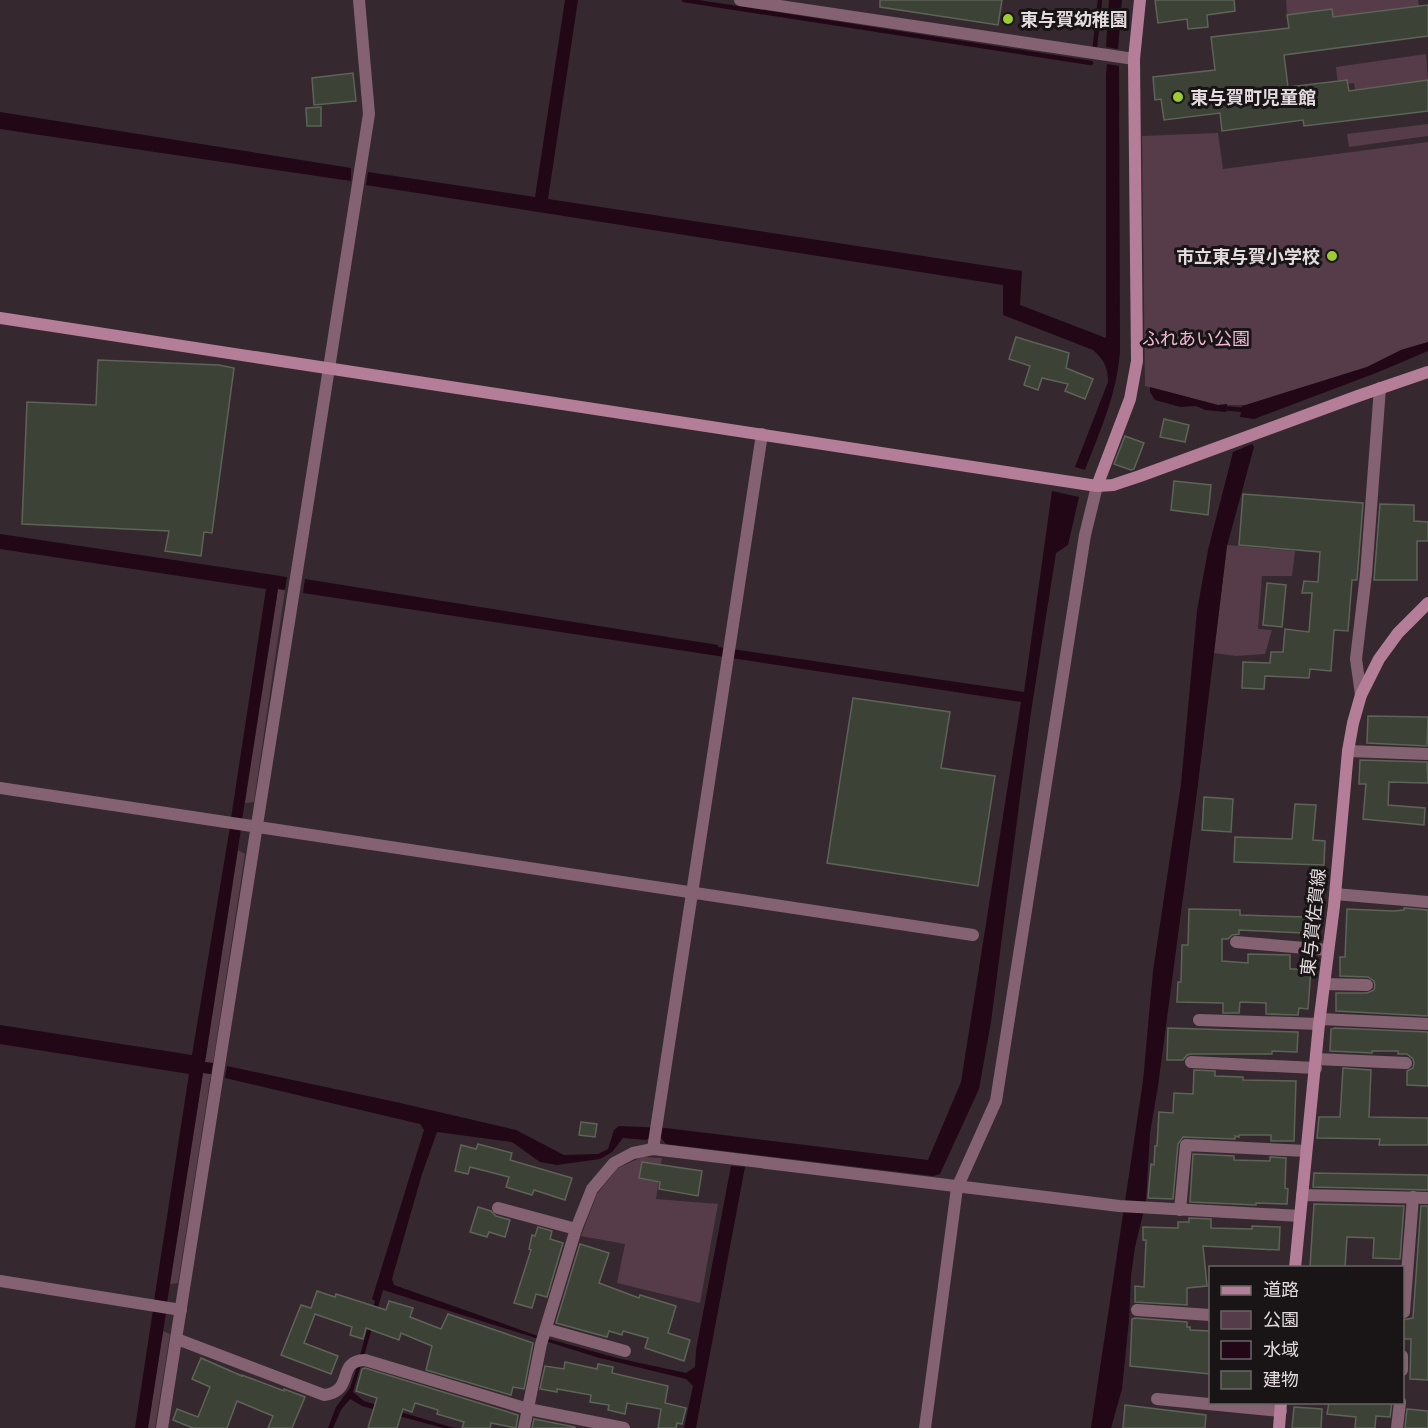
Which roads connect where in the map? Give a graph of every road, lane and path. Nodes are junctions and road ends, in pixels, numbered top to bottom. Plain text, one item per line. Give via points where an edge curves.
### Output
1 (359, 0) edge
2 (740, 0) edge
3 (1140, 0) edge
4 (1134, 59) junction
5 (0, 318) edge
6 (329, 368) junction
7 (1428, 372) edge
8 (1380, 388) junction
9 (762, 434) junction
10 (1097, 486) junction
11 (1428, 603) edge
12 (1360, 695) junction
13 (1348, 751) junction
14 (1428, 754) edge
15 (0, 788) edge
16 (256, 827) junction
17 (692, 893) junction
18 (1335, 894) junction
19 (1428, 902) edge
20 (974, 935) dead end
21 (1236, 942) dead end
22 (1328, 950) junction
23 (1324, 984) junction
24 (1367, 985) dead end
25 (1199, 1020) dead end
26 (1320, 1022) junction
27 (1428, 1024) edge
28 (1191, 1062) dead end
29 (1406, 1063) dead end
30 (1316, 1064) junction
31 (654, 1145) junction
32 (1306, 1151) junction
33 (957, 1188) junction
34 (1302, 1194) junction
35 (1413, 1197) junction
36 (1428, 1198) edge
37 (498, 1208) dead end
38 (1180, 1210) junction
39 (1300, 1216) junction
40 (576, 1229) junction
41 (1294, 1266) edge
42 (0, 1281) edge
43 (181, 1310) junction
44 (1137, 1310) dead end
45 (1404, 1312) edge
46 (1209, 1316) edge
47 (544, 1336) junction
48 (177, 1339) junction
49 (624, 1351) dead end
50 (1157, 1399) dead end
51 (1209, 1402) edge
52 (1234, 1404) edge
53 (1400, 1404) edge
54 (1281, 1407) edge
55 (528, 1409) junction
56 (162, 1428) edge
57 (524, 1428) edge
58 (624, 1428) edge
59 (925, 1428) edge
60 (1279, 1428) edge
61 (1397, 1428) edge

1 - 6 street via 369,114
2 - 4 street
3 - 4 street
4 - 10 street via 1137,361 1130,399
5 - 6 street
6 - 9 street
6 - 16 street
7 - 8 street
8 - 10 street via 1140,476
8 - 12 street via 1356,660
9 - 10 street
9 - 17 street
10 - 33 street via 1085,535 996,1101
11 - 12 street, 東与賀佐賀線 via 1391,642
12 - 13 street, 東与賀佐賀線
13 - 14 street
13 - 18 street, 東与賀佐賀線
15 - 16 street
16 - 17 street
16 - 43 street
17 - 20 street
17 - 31 street
18 - 19 street
18 - 22 street, 東与賀佐賀線
21 - 22 street
22 - 23 street, 東与賀佐賀線
23 - 24 street
23 - 26 street, 東与賀佐賀線
25 - 26 street
26 - 27 street
26 - 30 street, 東与賀佐賀線
28 - 30 street
29 - 30 street
30 - 32 street, 東与賀佐賀線
31 - 33 street
31 - 40 street via 614,1163 592,1189
32 - 34 street, 東与賀佐賀線
32 - 38 street via 1186,1145
33 - 38 street
33 - 59 street
34 - 35 street
34 - 39 street, 東与賀佐賀線
35 - 36 street
35 - 45 street
37 - 40 street
38 - 39 street
39 - 41 street, 東与賀佐賀線
40 - 47 street
42 - 43 street
43 - 48 street
44 - 46 street
47 - 49 street
47 - 55 street
48 - 55 street via 324,1395 341,1388 355,1360 364,1360
48 - 56 street
50 - 51 street
52 - 54 street
53 - 61 street
54 - 60 street
55 - 57 street
55 - 58 street

